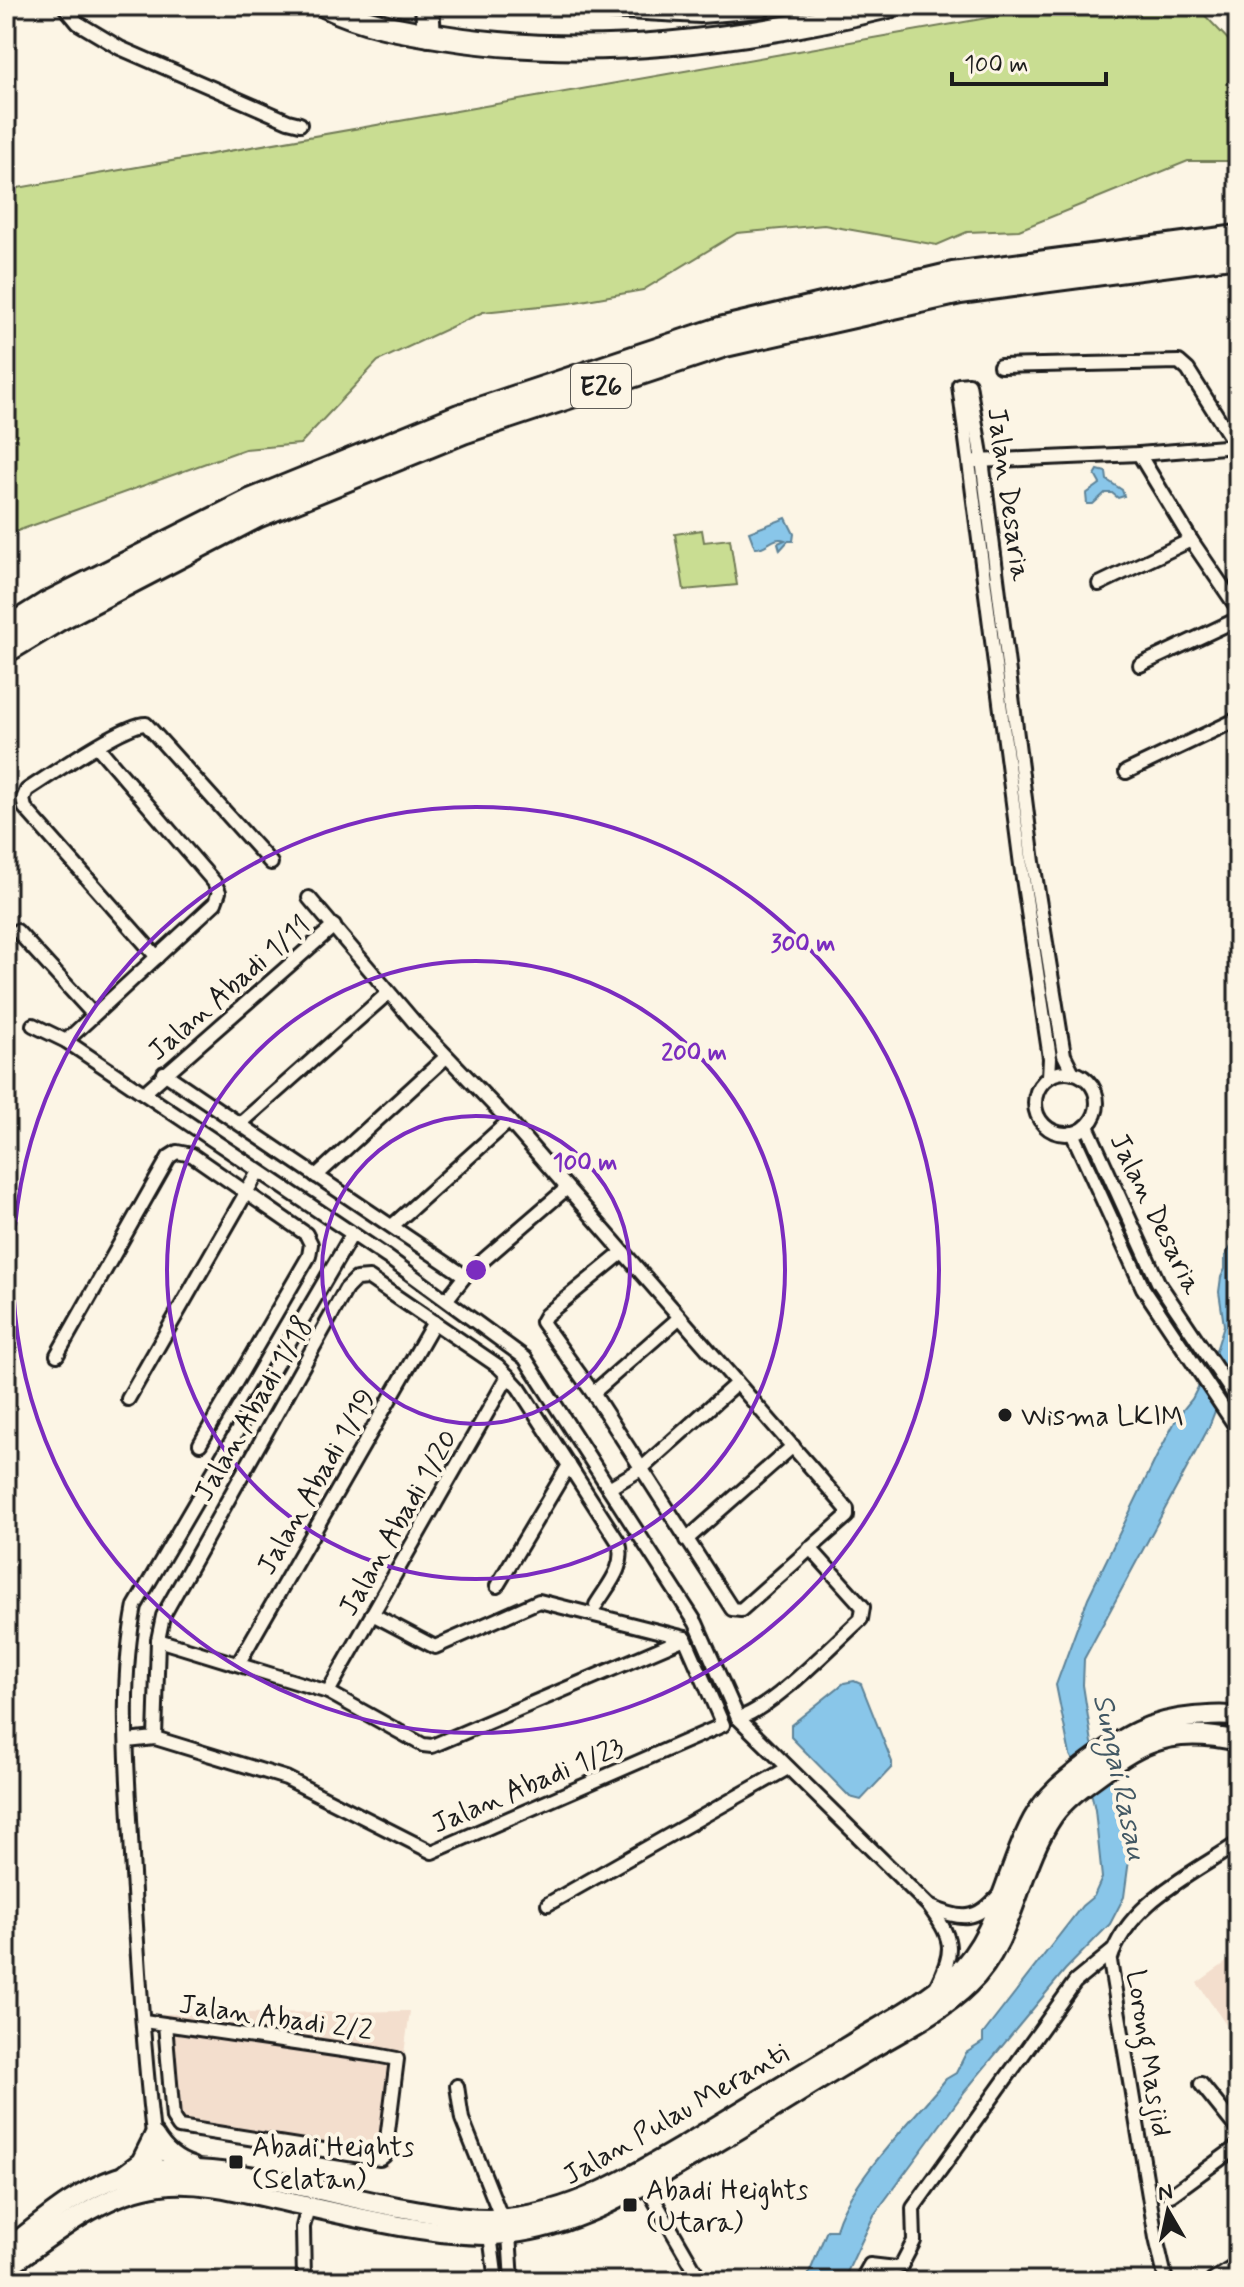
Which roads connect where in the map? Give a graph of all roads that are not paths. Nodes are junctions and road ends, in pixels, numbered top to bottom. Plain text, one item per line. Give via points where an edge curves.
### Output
1 (64, 6) edge
2 (326, 6) edge
3 (427, 6) edge
4 (608, 6) edge
5 (760, 6) edge
6 (889, 6) edge
7 (429, 35) junction
8 (300, 124) dead end
9 (1238, 237) edge
10 (1238, 255) edge
11 (1000, 366) dead end
12 (1237, 447) edge
13 (1139, 454) junction
14 (976, 461) junction
15 (1191, 540) junction
16 (1099, 584) dead end
17 (1238, 609) edge
18 (1238, 619) edge
19 (6, 629) edge
20 (6, 651) edge
21 (1140, 665) dead end
22 (1238, 719) edge
23 (97, 746) junction
24 (1126, 772) dead end
25 (271, 863) dead end
26 (309, 898) dead end
27 (334, 926) junction
28 (17, 931) dead end
29 (157, 957) junction
30 (388, 993) junction
31 (93, 1014) junction
32 (33, 1025) dead end
33 (66, 1041) junction
34 (446, 1057) junction
35 (164, 1073) junction
36 (1073, 1073) junction
37 (1049, 1077) junction
38 (148, 1088) junction
39 (509, 1121) junction
40 (241, 1123) junction
41 (1087, 1126) junction
42 (1072, 1133) junction
43 (258, 1172) junction
44 (316, 1176) junction
45 (567, 1188) junction
46 (245, 1194) junction
47 (392, 1226) junction
48 (351, 1236) junction
49 (623, 1252) junction
50 (465, 1276) junction
51 (447, 1299) junction
52 (679, 1318) junction
53 (434, 1322) junction
54 (57, 1355) dead end
55 (508, 1376) junction
56 (736, 1384) junction
57 (593, 1393) junction
58 (128, 1399) dead end
59 (1238, 1401) edge
60 (1238, 1430) edge
61 (200, 1444) dead end
62 (793, 1446) junction
63 (569, 1465) junction
64 (641, 1469) junction
65 (609, 1488) junction
66 (686, 1540) junction
67 (810, 1548) junction
68 (497, 1586) dead end
69 (596, 1605) dead end
70 (372, 1614) junction
71 (685, 1638) junction
72 (158, 1640) junction
73 (238, 1664) junction
74 (328, 1692) junction
75 (1234, 1714) edge
76 (738, 1718) junction
77 (155, 1738) junction
78 (127, 1741) junction
79 (1238, 1741) edge
80 (1122, 1748) junction
81 (788, 1768) junction
82 (1063, 1792) junction
83 (1238, 1843) edge
84 (1006, 1886) junction
85 (548, 1904) dead end
86 (928, 1905) junction
87 (1114, 1950) junction
88 (934, 1992) junction
89 (144, 2021) junction
90 (165, 2024) junction
91 (1201, 2084) dead end
92 (457, 2086) dead end
93 (1238, 2130) edge
94 (154, 2136) junction
95 (1238, 2146) edge
96 (202, 2170) junction
97 (158, 2177) junction
98 (116, 2178) junction
99 (645, 2184) junction
100 (1171, 2195) dead end
101 (308, 2207) junction
102 (506, 2226) junction
103 (490, 2235) junction
104 (6, 2250) edge
105 (1238, 2264) edge
106 (6, 2268) edge
107 (304, 2281) edge
108 (496, 2281) edge
109 (512, 2281) edge
110 (701, 2281) edge
111 (861, 2281) edge
112 (1166, 2281) edge
113 (1212, 2281) edge

1 - 8 street via 78,23 120,48
2 - 7 highway via 361,21
3 - 7 highway
4 - 5 highway via 700,11
6 - 7 highway via 745,35 659,45 575,49 491,45
9 - 19 highway, E26 via 953,274 720,329 459,416 250,501
10 - 20 highway, E26 via 960,292 725,345 463,432 257,516
11 - 12 street via 1179,362
12 - 13 street
13 - 14 street
13 - 15 street
14 - 14 street, Jalan Desaria via 959,385 969,384
14 - 36 street, Jalan Desaria via 1033,862 1064,1055
14 - 37 street, Jalan Desaria
15 - 16 street
15 - 17 street
18 - 21 street
22 - 24 street
23 - 25 street via 146,724
23 - 29 street via 217,887 215,903
23 - 29 street via 27,790 23,803
26 - 27 street
27 - 30 street
27 - 35 street, Jalan Abadi 1/11
28 - 31 street
29 - 31 street
30 - 34 street
30 - 40 street
31 - 33 street
32 - 33 street
33 - 38 street
34 - 39 street
34 - 44 street
35 - 38 street, Jalan Abadi 1/11
35 - 40 street
36 - 37 street
36 - 41 street, Jalan Desaria via 1088,1082 1096,1098
37 - 42 street, Jalan Desaria via 1037,1090 1038,1117 1056,1132
38 - 43 street
39 - 45 street
39 - 47 street
40 - 44 street
41 - 42 street, Jalan Desaria
41 - 59 street, Jalan Desaria via 1158,1282
42 - 60 street, Jalan Desaria via 1143,1288
43 - 46 street
43 - 48 street
44 - 47 street
45 - 49 street
45 - 50 street
46 - 54 street via 192,1155 177,1152 169,1157
46 - 58 street
46 - 61 street via 306,1234 309,1256
47 - 50 street
48 - 51 street
48 - 78 street via 142,1591 131,1625
49 - 52 street
49 - 57 street via 542,1322
50 - 51 street
51 - 65 street via 525,1358
52 - 56 street
52 - 57 street
53 - 55 street, Jalan Abadi 1/18
53 - 72 street, Jalan Abadi 1/18 via 369,1278 350,1283 186,1571 163,1616
53 - 73 street, Jalan Abadi 1/19
55 - 63 street, Jalan Abadi 1/18
55 - 70 street, Jalan Abadi 1/20
56 - 62 street
56 - 64 street
57 - 64 street
62 - 66 street
62 - 67 street via 847,1509 847,1516
63 - 68 street
63 - 69 street, Jalan Abadi 1/18 via 622,1554
64 - 65 street
64 - 66 street
65 - 76 street via 696,1623
66 - 67 street via 732,1609 741,1610
67 - 76 street via 863,1607 861,1619 758,1710
70 - 71 street via 435,1647 539,1601
70 - 74 street, Jalan Abadi 1/20
71 - 74 street via 432,1746
71 - 77 street, Jalan Abadi 1/23 via 723,1725 432,1852 286,1778
72 - 73 street
72 - 77 street, Jalan Abadi 1/18
73 - 74 street
75 - 80 main road, Jalan Pulau Meranti via 1172,1719 1139,1728
76 - 81 street
77 - 78 street, Jalan Abadi 1/23
78 - 89 street
79 - 80 main road, Jalan Pulau Meranti via 1175,1735
80 - 82 main road, Jalan Pulau Meranti
81 - 85 street
81 - 86 street
82 - 84 main road, Jalan Pulau Meranti via 1035,1817
82 - 99 main road, Jalan Pulau Meranti via 999,1945 969,1985
83 - 87 street, Lorong Masjid via 1144,1907
84 - 86 street via 985,1910 971,1916 951,1916
84 - 88 main road, Jalan Pulau Meranti via 987,1935 958,1973
86 - 88 street via 951,1950
87 - 111 street via 1075,1982 913,2208 914,2241 901,2266 870,2265
87 - 112 street, Lorong Masjid via 1111,1974
88 - 102 main road, Jalan Pulau Meranti via 642,2170 571,2206
89 - 90 street, Jalan Abadi 2/2
89 - 94 street
90 - 90 street, Jalan Abadi 2/2 via 173,2118 179,2127 383,2158 397,2059
91 - 93 street
92 - 102 street via 462,2119
94 - 96 main road via 178,2162
94 - 97 street
94 - 98 main road via 141,2162
95 - 100 street
96 - 97 main road, Jalan Pulau Meranti
96 - 102 main road, Jalan Pulau Meranti
97 - 98 main road, Jalan Pulau Meranti
97 - 101 main road, Jalan Pulau Meranti
97 - 106 main road, Jalan Pulau Meranti via 102,2204
98 - 104 main road, Jalan Pulau Meranti via 73,2200
99 - 102 main road, Jalan Pulau Meranti via 579,2217
99 - 110 street
101 - 103 main road, Jalan Pulau Meranti via 431,2230
101 - 107 street
102 - 103 main road, Jalan Pulau Meranti
102 - 109 street
103 - 108 street
105 - 113 street

